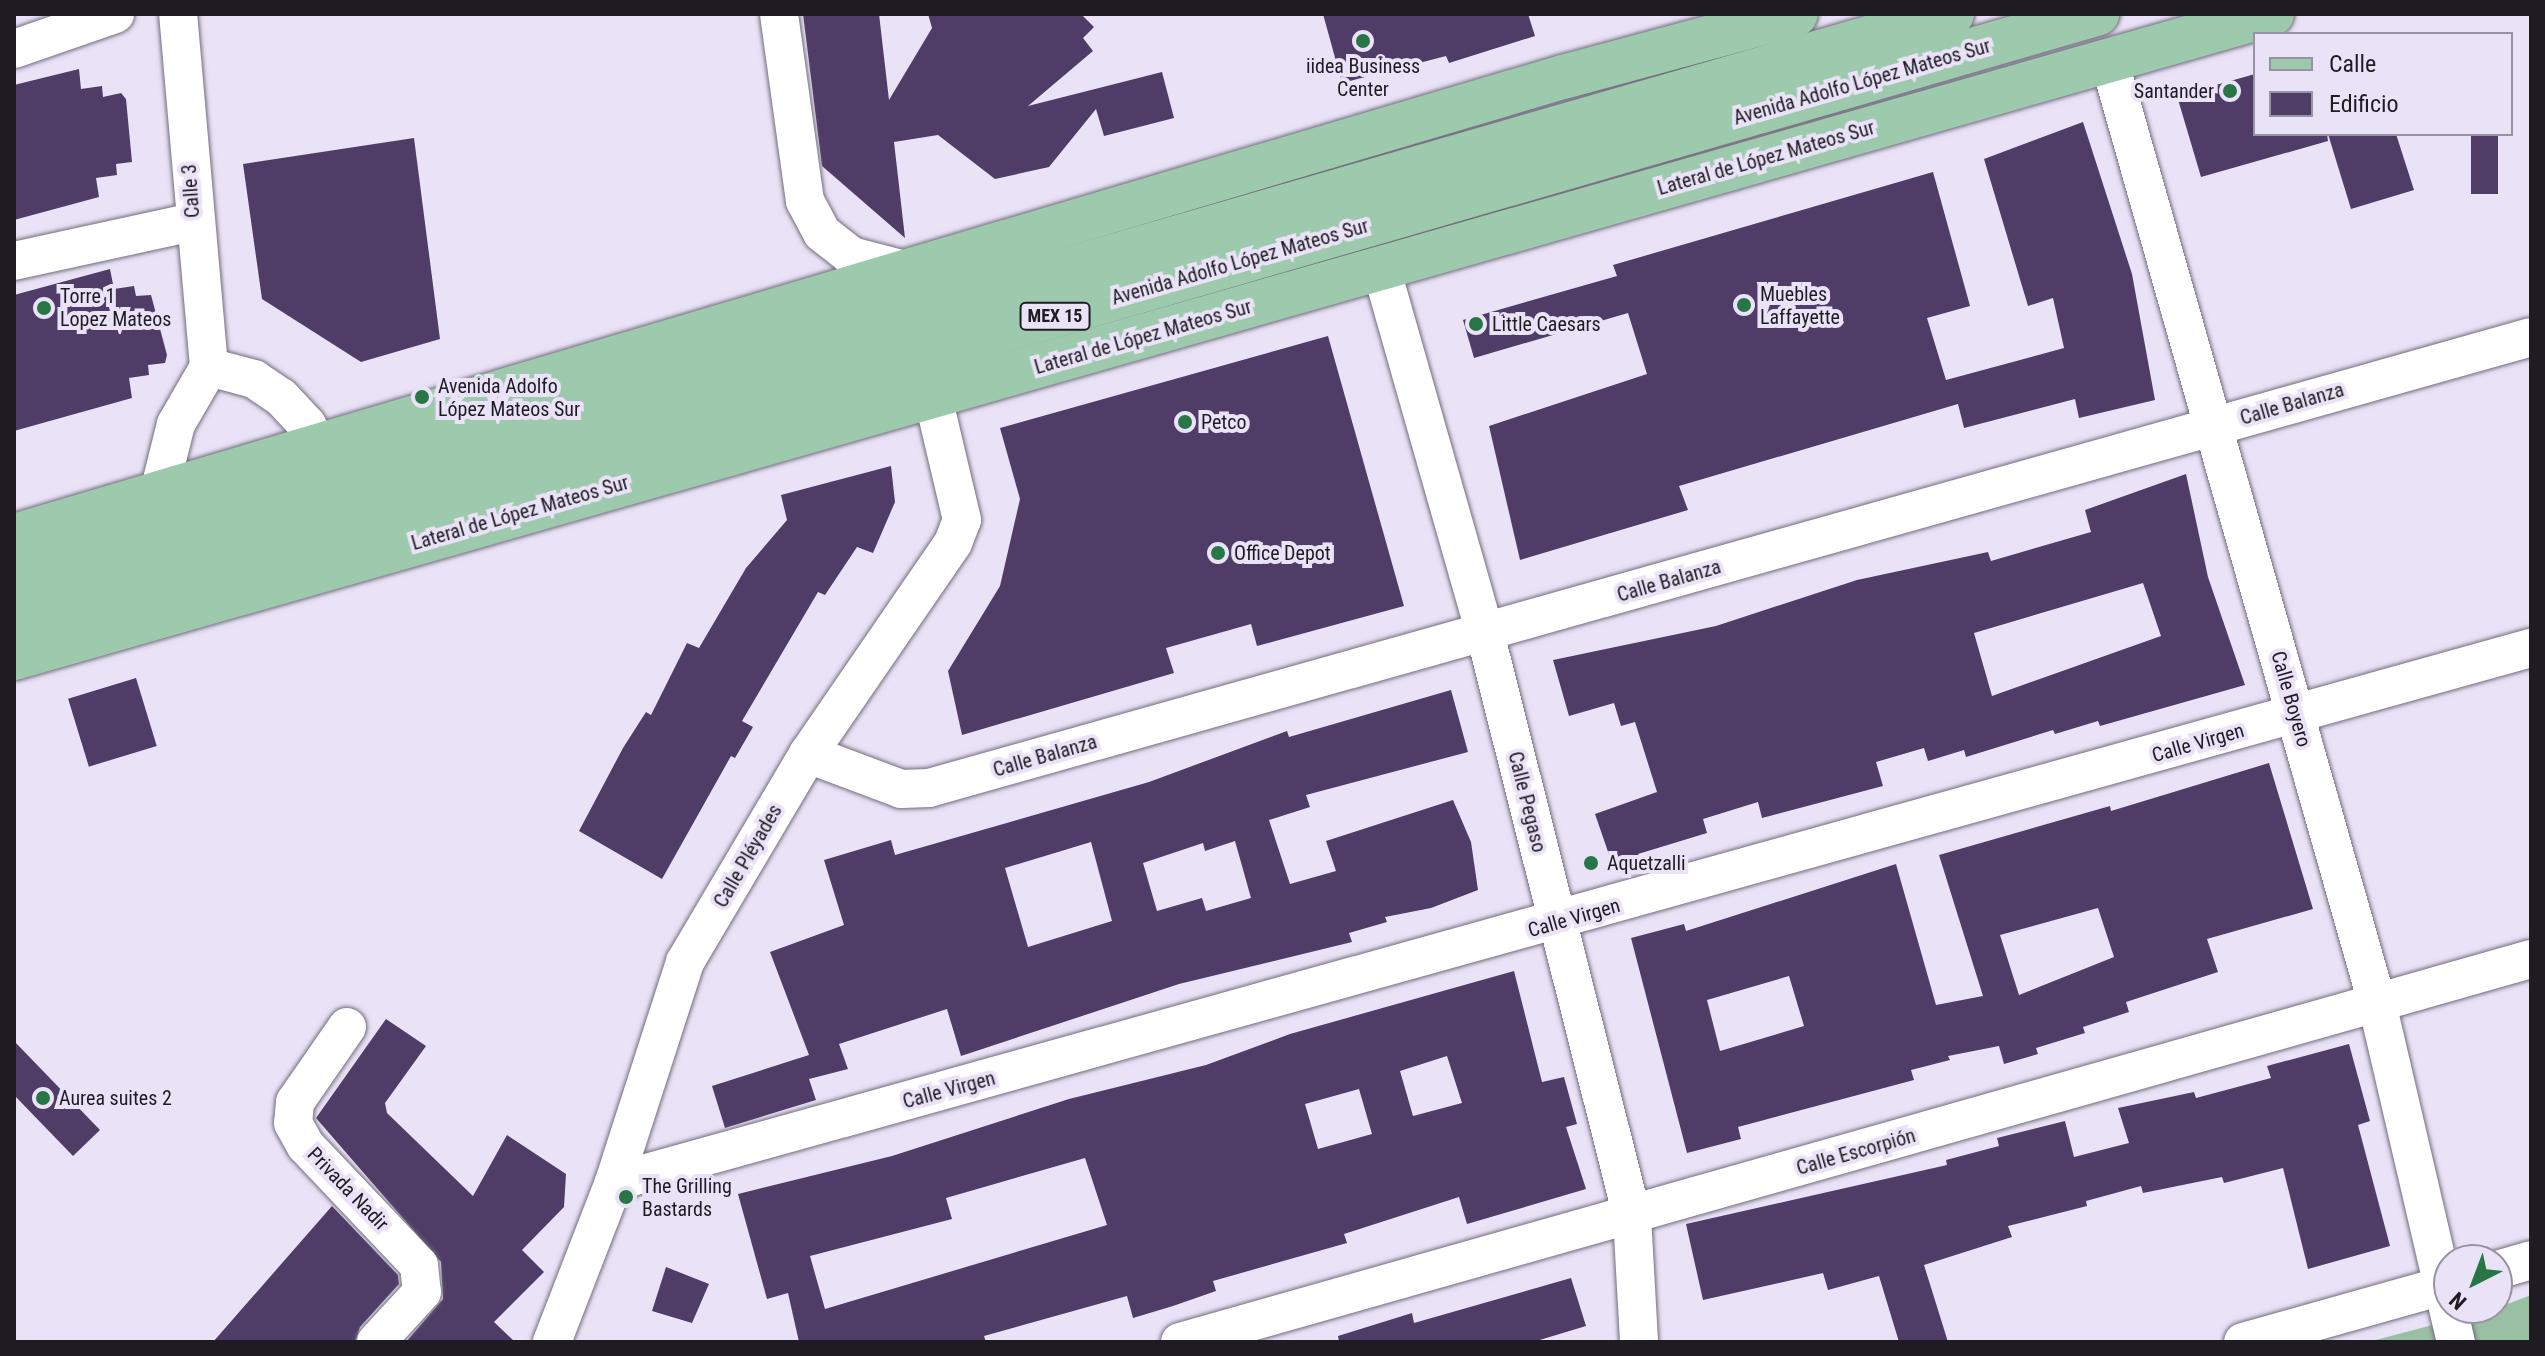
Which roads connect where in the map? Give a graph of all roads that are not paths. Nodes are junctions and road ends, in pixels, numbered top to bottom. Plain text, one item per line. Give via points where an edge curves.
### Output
1 (115, 14) edge
2 (178, 14) edge
3 (779, 14) edge
4 (1796, 14) edge
5 (1952, 14) edge
6 (2097, 14) edge
7 (2272, 14) edge
8 (14, 49) edge
9 (2109, 60) junction
10 (1807, 98) junction
11 (1602, 115) junction
12 (1396, 130) junction
13 (1595, 206) junction
14 (193, 222) junction
15 (14, 261) edge
16 (1381, 268) junction
17 (913, 272) junction
18 (2531, 337) edge
19 (209, 367) junction
20 (933, 397) junction
21 (2213, 426) junction
22 (318, 447) junction
23 (159, 492) junction
24 (472, 527) junction
25 (313, 531) junction
26 (14, 536) edge
27 (14, 573) edge
28 (14, 617) edge
29 (1485, 633) junction
30 (2531, 648) edge
31 (14, 658) edge
32 (2296, 716) junction
33 (808, 754) junction
34 (1558, 923) junction
35 (2531, 959) edge
36 (2377, 1003) junction
37 (347, 1027) dead end
38 (614, 1182) junction
39 (1632, 1216) junction
40 (2436, 1244) edge
41 (2433, 1289) edge
42 (376, 1342) edge
43 (552, 1342) edge
44 (1180, 1342) edge
45 (1639, 1342) edge
46 (2243, 1342) edge

1 - 8 street
2 - 14 street, Calle 3
3 - 17 street via 805,201 822,233 851,256
4 - 12 main road
5 - 11 main road, Avenida Adolfo López Mateos Sur / MEX 15
6 - 10 main road, Avenida Adolfo López Mateos Sur / MEX 15
7 - 9 main road, Lateral de López Mateos Sur
9 - 13 main road, Lateral de López Mateos Sur
9 - 21 street, Calle Boyero
10 - 13 main road
10 - 25 main road, Avenida Adolfo López Mateos Sur / MEX 15
11 - 12 main road
11 - 27 main road, Avenida Adolfo López Mateos Sur / MEX 15
12 - 17 main road
13 - 16 main road, Lateral de López Mateos Sur
14 - 15 street
14 - 19 street, Calle 3
16 - 20 main road, Lateral de López Mateos Sur
16 - 29 street, Calle Pegaso
17 - 22 main road
18 - 21 street, Calle Balanza
19 - 22 street via 254,379 281,397 307,425
19 - 23 street via 176,424
20 - 24 main road, Lateral de López Mateos Sur
20 - 33 street, Calle Pléyades via 962,520 953,543
21 - 29 street, Calle Balanza
21 - 32 street, Calle Boyero
22 - 23 main road
23 - 26 main road
24 - 25 main road
24 - 31 main road, Lateral de López Mateos Sur
25 - 28 main road, Avenida Adolfo López Mateos Sur / MEX 15
29 - 33 street, Calle Balanza via 929,788 901,789
29 - 34 street, Calle Pegaso
30 - 32 street, Calle Virgen
32 - 34 street, Calle Virgen
32 - 36 street, Calle Boyero
33 - 38 street, Calle Pléyades via 685,962
34 - 38 street, Calle Virgen
34 - 39 street, Calle Pegaso
35 - 36 street, Calle Escorpión
36 - 39 street, Calle Escorpión
36 - 40 street, Calle Boyero
37 - 42 street, Privada Nadir via 295,1102 293,1123 306,1146 419,1265 422,1292
38 - 43 street, Calle Pléyades
39 - 44 street, Calle Escorpión
39 - 45 street, Calle Pegaso
41 - 46 street

